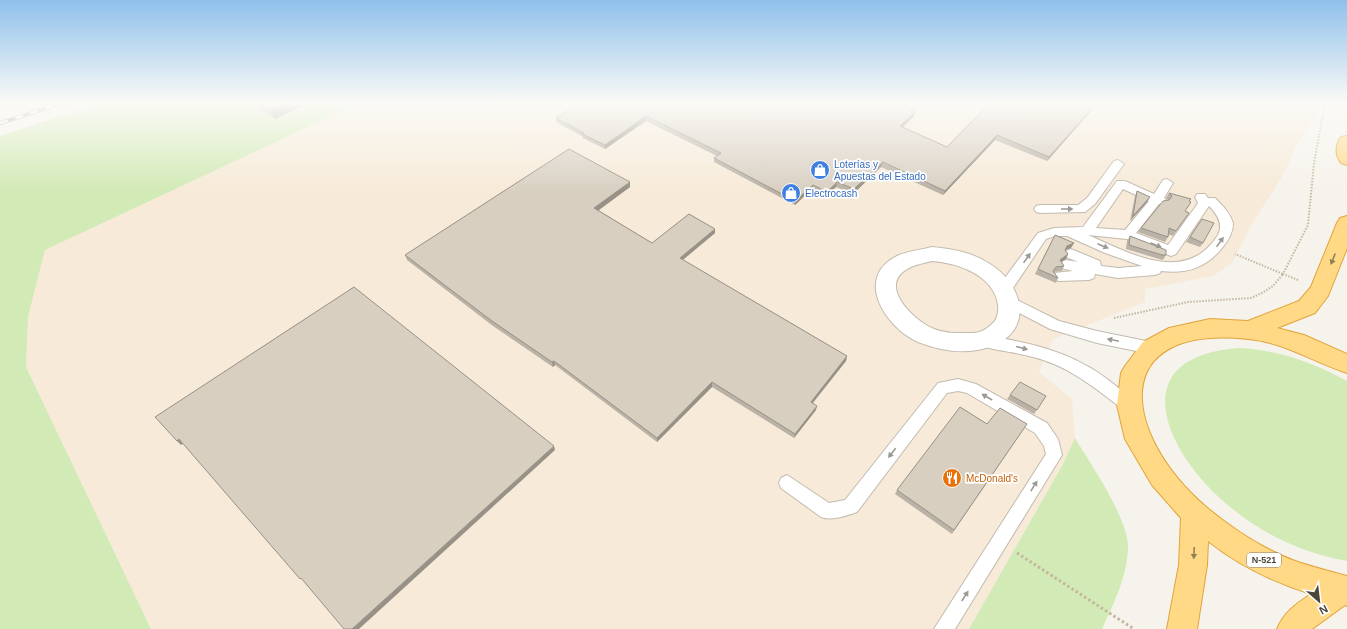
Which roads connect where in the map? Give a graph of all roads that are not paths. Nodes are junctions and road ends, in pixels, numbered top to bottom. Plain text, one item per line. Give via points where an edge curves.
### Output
1 (1347, 141) edge
2 (1347, 159) edge
3 (1118, 164) dead end
4 (1167, 183) dead end
5 (1157, 201) junction
6 (1040, 209) dead end
7 (1347, 223) edge
8 (1087, 231) junction
9 (1066, 232) junction
10 (1128, 235) junction
11 (1169, 269) junction
12 (1118, 273) junction
13 (1007, 296) junction
14 (1250, 330) junction
15 (984, 340) junction
16 (1151, 348) junction
17 (1347, 364) edge
18 (1129, 405) junction
19 (787, 484) dead end
20 (1195, 514) junction
21 (1344, 590) edge
22 (944, 629) edge
23 (1182, 629) edge
24 (1292, 629) edge

1 - 2 highway
6 -> 3 lane via 1081,209 1091,200
4 - 5 lane
5 - 8 lane via 1121,184
5 - 10 lane
7 -> 14 highway, N-521 via 1320,290 1307,307
8 - 9 lane
8 - 10 lane
9 -> 11 lane via 1141,262
13 -> 9 lane via 1042,236
10 - 11 lane via 1171,251 1191,213 1206,199 1224,215 1227,222 1221,242 1205,258 1193,264
11 - 12 lane
12 - 12 lane via 1065,265
13 - 15 street via 1010,313 1006,324 997,334
13 - 15 street via 992,276 980,267 950,256 916,256 892,269 886,279 888,303 896,315 914,330 949,343 968,344
16 -> 13 lane via 1055,325
14 - 16 highway, N-521 via 1210,328 1177,334
14 - 17 highway, N-521 via 1296,341
15 -> 18 lane via 1021,347 1058,359 1081,370
16 - 18 highway, N-521 via 1133,373
18 - 20 highway, N-521 via 1138,439 1157,470
22 -> 19 lane via 1054,455 1052,444 1041,428 971,388 958,385 943,387 851,506 827,511
20 - 21 highway, N-521 via 1238,547 1289,573
20 -> 23 highway via 1193,565
21 - 24 highway, N-521 via 1299,620

